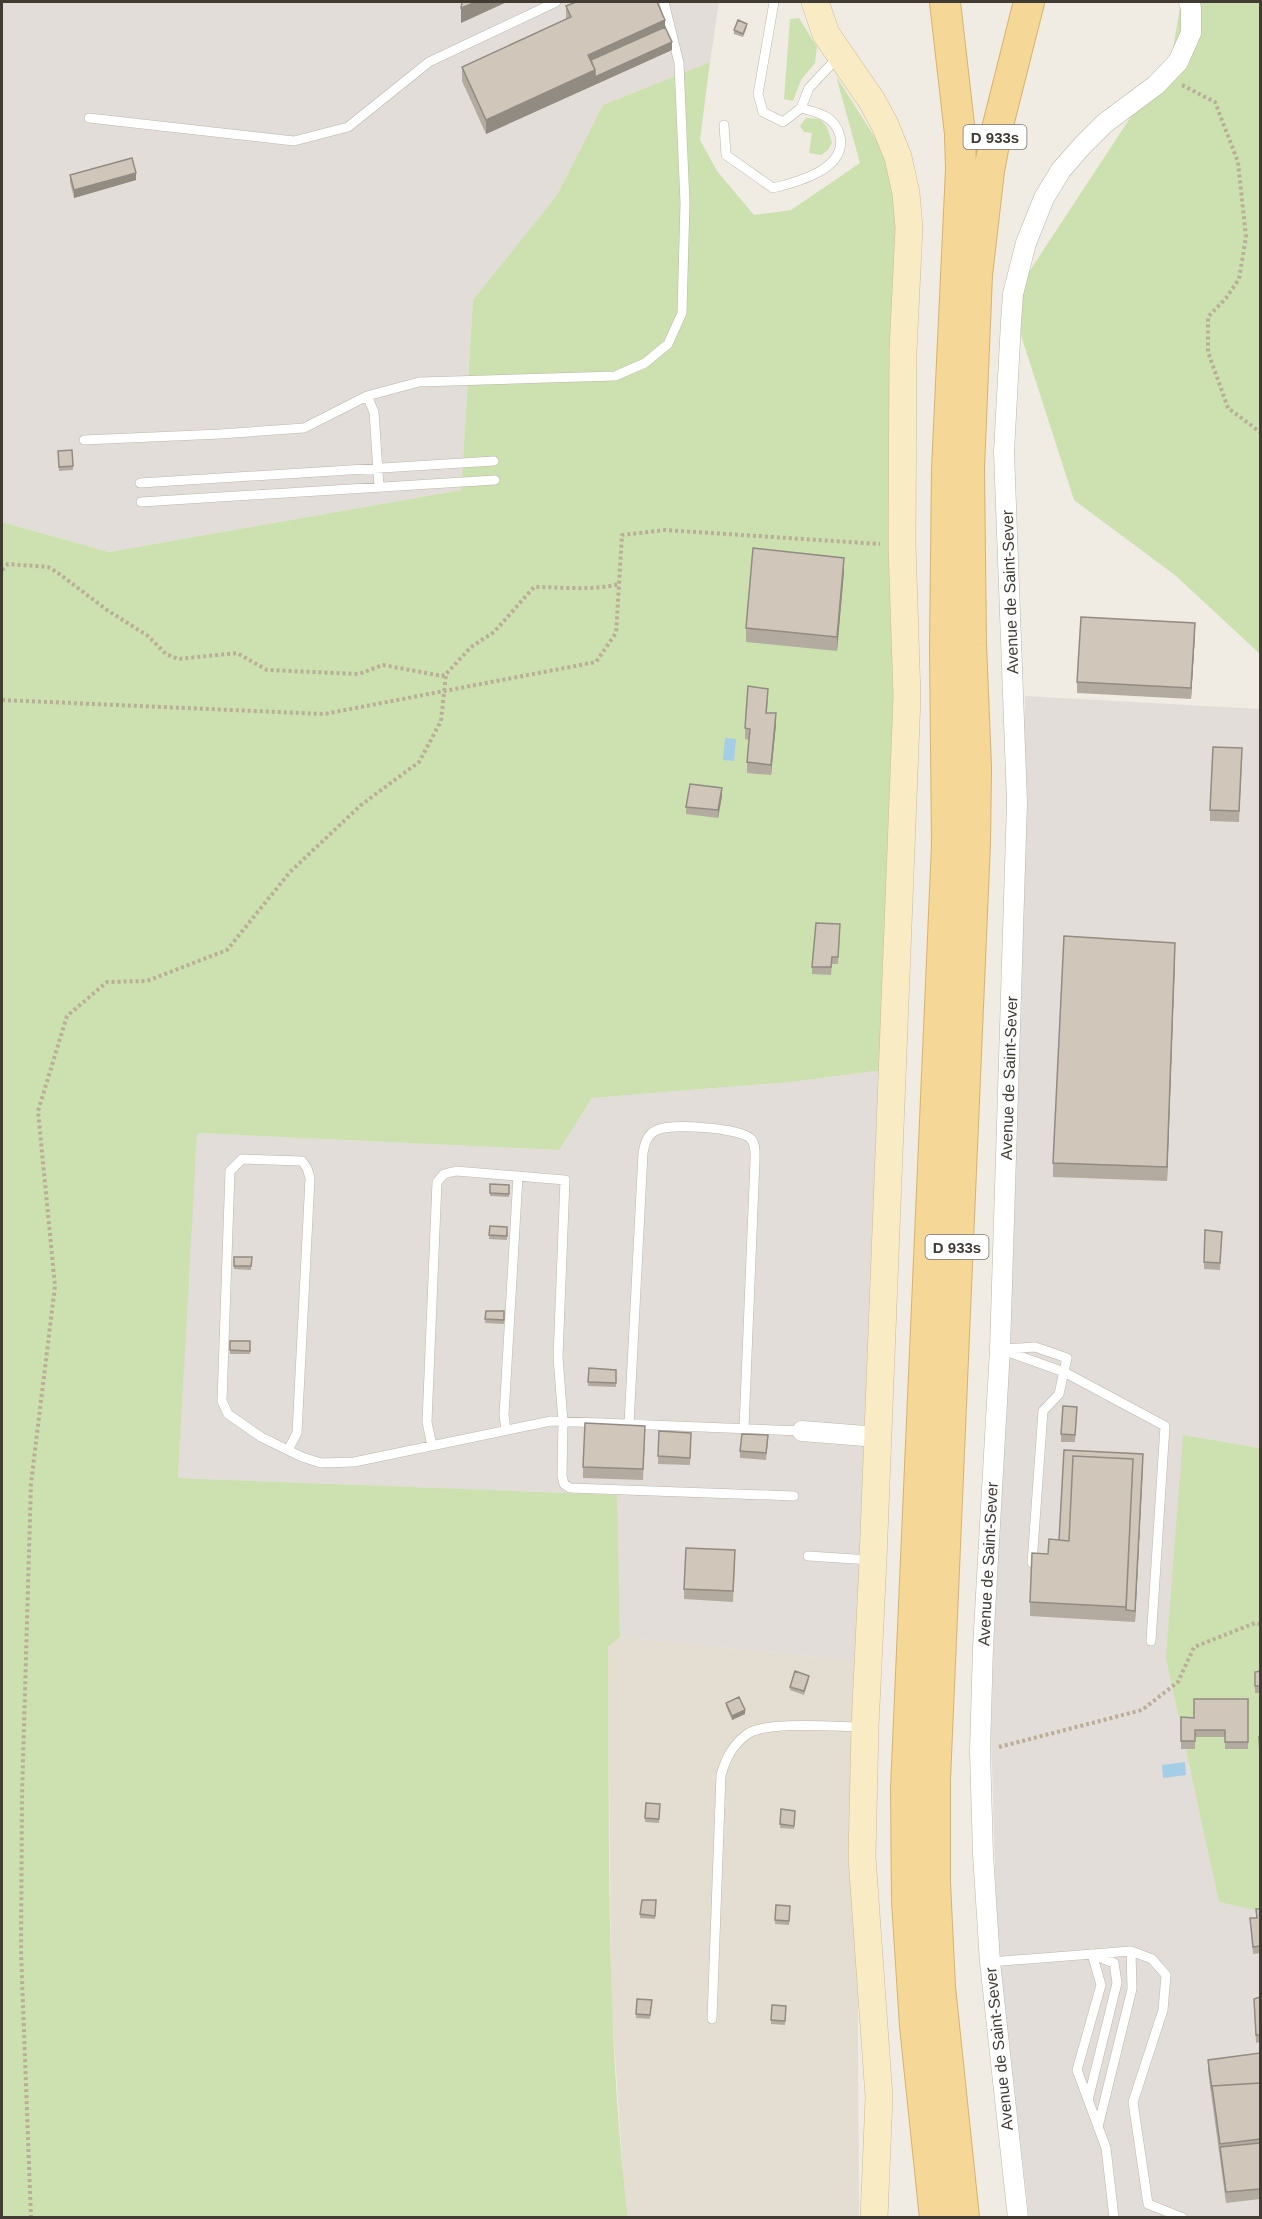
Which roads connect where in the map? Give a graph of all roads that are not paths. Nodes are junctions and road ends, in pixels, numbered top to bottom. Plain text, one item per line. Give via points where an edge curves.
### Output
1 (556, 2) edge
2 (664, 2) edge
3 (774, 2) edge
4 (815, 2) edge
5 (945, 2) edge
6 (1029, 2) edge
7 (1189, 2) edge
8 (840, 55) junction
9 (801, 108) junction
10 (89, 118) dead end
11 (724, 125) dead end
12 (367, 396) junction
13 (84, 440) dead end
14 (494, 461) dead end
15 (377, 468) junction
16 (495, 480) dead end
17 (140, 483) dead end
18 (379, 488) junction
19 (141, 502) dead end
20 (518, 1176) junction
21 (1000, 1349) junction
22 (1064, 1372) junction
23 (563, 1422) junction
24 (629, 1424) junction
25 (744, 1428) junction
26 (506, 1430) junction
27 (802, 1431) joint
28 (878, 1437) junction
29 (432, 1446) junction
30 (288, 1450) junction
31 (794, 1496) dead end
32 (808, 1556) dead end
33 (873, 1560) junction
34 (1032, 1563) edge
35 (1151, 1641) dead end
36 (865, 1727) junction
37 (1131, 1951) junction
38 (1092, 1954) junction
39 (990, 1962) junction
40 (712, 2019) dead end
41 (1088, 2100) junction
42 (1098, 2127) junction
43 (874, 2217) edge
44 (935, 2217) edge
45 (964, 2217) edge
46 (1018, 2217) edge
47 (1114, 2217) edge
48 (1183, 2217) edge

1 - 10 lane via 429,62 348,127 294,141
2 - 12 lane via 679,63 685,203 682,313 668,344 645,363 615,376 418,382
3 - 9 lane via 759,94 763,112 783,122
4 - 8 street via 826,34
5 - 44 main road, D 933s via 962,169 946,469 947,845 906,1789 907,1901 915,2026
6 - 45 main road, D 933s via 988,171 977,275 969,468 975,843 935,1780 939,1987
7 - 21 street, Avenue de Saint-Sever via 1191,33 1178,62 1156,85 1105,123 1061,170 1044,198 1026,243 1013,294 1004,452 1017,802
8 - 9 lane via 809,88
8 - 28 street via 872,101 898,157 909,228 903,351 902,545 907,697
9 - 11 lane via 825,115 837,126 842,145 837,159 803,181 773,188 726,156
12 - 13 lane via 304,428
12 - 15 lane via 374,412
14 - 15 lane
15 - 17 lane
15 - 18 lane
16 - 18 lane
18 - 19 lane
20 - 23 lane via 565,1180 558,1357
20 - 26 lane
20 - 29 lane via 456,1171 444,1173 437,1182 427,1422
21 - 22 lane
21 - 22 lane via 1035,1347 1067,1358
21 - 39 street, Avenue de Saint-Sever via 980,1751
22 - 34 lane via 1059,1394 1043,1411
22 - 35 lane via 1165,1426
23 - 24 lane
23 - 26 lane
23 - 31 lane via 562,1476 570,1488
24 - 25 lane
24 - 25 lane via 643,1153 647,1137 669,1126 737,1131 754,1143
25 - 27 lane
26 - 29 lane
27 - 28 street
28 - 33 street
29 - 30 lane via 338,1464 321,1463
30 - 30 lane via 228,1414 222,1401 231,1171 242,1159 302,1161 310,1178 297,1433
32 - 33 lane
33 - 36 street
36 - 40 lane via 771,1726 747,1733 728,1753 721,1774
36 - 43 street via 862,1857 879,2097
37 - 38 lane
37 - 42 lane via 1131,1989
37 - 48 lane via 1152,1959 1166,1975 1163,2010 1133,2102 1148,2204
38 - 39 lane
38 - 41 lane via 1101,1985 1077,2070
38 - 41 lane via 1114,1963 1117,1983
39 - 46 street, Avenue de Saint-Sever
41 - 42 lane
42 - 47 lane via 1106,2148

